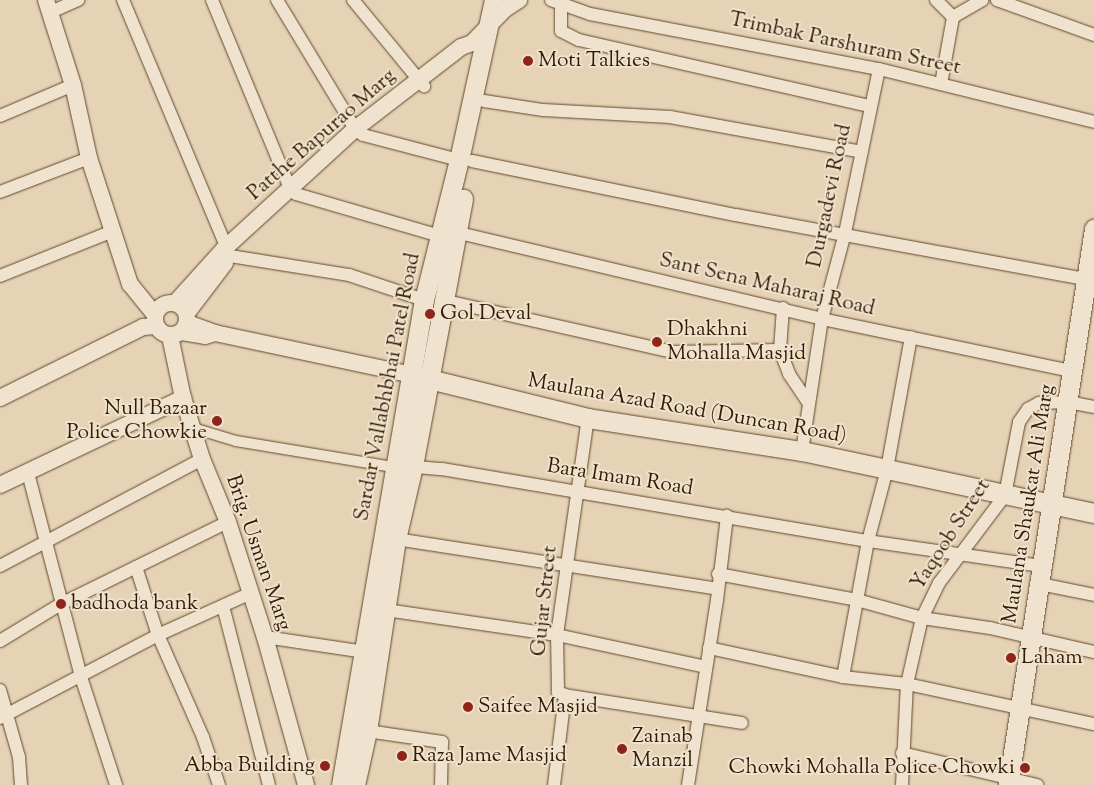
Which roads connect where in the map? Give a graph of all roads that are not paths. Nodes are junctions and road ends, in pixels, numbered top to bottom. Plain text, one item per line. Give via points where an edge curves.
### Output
1 (78, 0) edge
2 (123, 0) edge
3 (212, 0) edge
4 (277, 0) edge
5 (353, 0) edge
6 (936, 0) edge
7 (982, 0) edge
8 (998, 0) edge
9 (558, 1) edge
10 (507, 2) edge
11 (49, 6) edge
12 (953, 17) junction
13 (488, 27) junction
14 (1094, 35) edge
15 (879, 68) junction
16 (422, 83) junction
17 (941, 84) junction
18 (73, 85) junction
19 (484, 101) junction
20 (869, 106) junction
21 (0, 116) edge
22 (1094, 122) edge
23 (359, 132) junction
24 (862, 152) junction
25 (89, 158) junction
26 (466, 160) junction
27 (293, 191) junction
28 (0, 192) edge
29 (1094, 229) edge
30 (113, 231) junction
31 (845, 233) junction
32 (448, 234) junction
33 (227, 252) junction
34 (0, 276) edge
35 (1086, 279) junction
36 (433, 300) junction
37 (783, 308) junction
38 (822, 319) junction
39 (156, 321) junction
40 (180, 321) junction
41 (911, 337) junction
42 (780, 350) junction
43 (1071, 371) junction
44 (420, 377) junction
45 (0, 398) edge
46 (183, 398) junction
47 (808, 402) junction
48 (1068, 402) junction
49 (1094, 407) edge
50 (588, 418) junction
51 (192, 428) junction
52 (802, 451) junction
53 (202, 459) junction
54 (413, 466) junction
55 (393, 467) junction
56 (887, 469) junction
57 (28, 473) junction
58 (0, 485) edge
59 (579, 492) junction
60 (1005, 496) junction
61 (1053, 504) junction
62 (1094, 513) edge
63 (727, 516) junction
64 (228, 522) junction
65 (396, 539) junction
66 (45, 540) junction
67 (868, 541) junction
68 (962, 553) junction
69 (0, 566) edge
70 (136, 567) junction
71 (567, 567) junction
72 (718, 574) junction
73 (1041, 575) junction
74 (718, 589) junction
75 (251, 593) junction
76 (1094, 595) edge
77 (857, 600) junction
78 (61, 604) junction
79 (223, 606) junction
80 (386, 610) junction
81 (922, 618) junction
82 (158, 635) junction
83 (557, 635) junction
84 (265, 637) junction
85 (1031, 638) junction
86 (0, 641) edge
87 (709, 648) junction
88 (1094, 652) edge
89 (371, 653) junction
90 (706, 667) junction
91 (81, 677) junction
92 (843, 677) junction
93 (907, 684) junction
94 (0, 690) edge
95 (565, 695) junction
96 (1021, 709) junction
97 (4, 716) edge
98 (698, 717) junction
99 (742, 723) dead end
100 (1094, 724) edge
101 (367, 731) junction
102 (902, 753) junction
103 (1009, 782) edge
104 (692, 784) edge
105 (21, 785) edge
106 (116, 785) edge
107 (219, 785) edge
108 (269, 785) edge
109 (306, 785) edge
110 (341, 785) edge
111 (355, 785) edge
112 (440, 785) edge
113 (554, 785) edge
114 (902, 785) edge
115 (1037, 785) edge

1 - 11 street
2 - 33 street
3 - 27 street
4 - 23 street
5 - 16 street
6 - 12 street
7 - 12 street
8 - 14 street
9 - 15 street, Trimbak Parshuram Street via 590,14
9 - 20 street via 561,31 579,40
10 - 13 main road, Sardar Vallabhbhai Patel Road
10 - 19 main road, Sardar Vallabhbhai Patel Road
11 - 18 street, Maulana Azad Road (Duncan Road)
12 - 17 street
13 - 16 street, Patthe Bapurao Marg
13 - 26 main road, Sardar Vallabhbhai Patel Road
15 - 17 street, Trimbak Parshuram Street
15 - 20 street, Durgadevi Road
16 - 23 street, Patthe Bapurao Marg
17 - 22 street, Trimbak Parshuram Street
18 - 21 street
18 - 25 street, Maulana Azad Road (Duncan Road)
19 - 24 street via 543,110 670,117
19 - 26 main road, Sardar Vallabhbhai Patel Road
20 - 24 street, Durgadevi Road
23 - 26 street
23 - 27 street, Patthe Bapurao Marg
24 - 31 street, Durgadevi Road
25 - 28 street
25 - 30 street, Maulana Azad Road (Duncan Road)
26 - 31 street via 736,215
26 - 32 main road, Sardar Vallabhbhai Patel Road
27 - 32 street, Sant Sena Maharaj Road
27 - 33 street, Patthe Bapurao Marg
29 - 35 main road, Maulana Shaukat Ali Marg
30 - 34 street
30 - 39 street, Maulana Azad Road (Duncan Road) via 130,284
31 - 35 street
31 - 38 street, Durgadevi Road
32 - 36 main road, Sardar Vallabhbhai Patel Road
32 - 37 street, Sant Sena Maharaj Road
33 - 36 street via 349,275
33 - 40 street, Patthe Bapurao Marg
35 - 43 main road, Maulana Shaukat Ali Marg
36 - 42 street via 672,352
36 - 44 main road, Sardar Vallabhbhai Patel Road
37 - 38 street, Sant Sena Maharaj Road
37 - 42 street
38 - 41 street, Sant Sena Maharaj Road
38 - 47 street, Durgadevi Road
39 - 40 street, Maulana Azad Road (Duncan Road)
39 - 40 street, Patthe Bapurao Marg via 161,306
39 - 45 street, Patthe Bapurao Marg
40 - 44 street, Maulana Azad Road (Duncan Road) via 214,333
40 - 46 street, Brig. Usman Marg
41 - 43 street, Sant Sena Maharaj Road
41 - 56 street
42 - 47 street via 789,374
43 - 48 main road, Maulana Shaukat Ali Marg
44 - 50 main road, Maulana Azad Road (Duncan Road)
44 - 54 main road, Sardar Vallabhbhai Patel Road
44 - 55 main road, Sardar Vallabhbhai Patel Road
46 - 51 street, Brig. Usman Marg
46 - 57 street
47 - 52 street, Durgadevi Road
48 - 49 street, Yaqoob Street
48 - 60 street, Yaqoob Street via 1039,403 1028,409 1020,422
48 - 61 main road, Maulana Shaukat Ali Marg
50 - 52 main road, Maulana Azad Road (Duncan Road)
50 - 59 street, Gujar Street
51 - 53 street, Brig. Usman Marg
51 - 55 street, Bara Imam Road via 236,441
52 - 56 main road, Maulana Azad Road (Duncan Road)
53 - 64 street, Brig. Usman Marg
53 - 66 street
54 - 55 street, Bara Imam Road
54 - 59 street, Bara Imam Road
54 - 65 main road, Sardar Vallabhbhai Patel Road
55 - 89 main road, Sardar Vallabhbhai Patel Road
56 - 60 main road, Maulana Azad Road (Duncan Road)
56 - 67 street
57 - 58 street
57 - 66 street
59 - 63 street, Bara Imam Road
59 - 71 street, Gujar Street
60 - 61 main road, Maulana Azad Road (Duncan Road)
60 - 68 street, Yaqoob Street
61 - 62 main road, Maulana Azad Road (Duncan Road)
61 - 73 main road, Maulana Shaukat Ali Marg
63 - 67 street, Bara Imam Road
63 - 72 street
64 - 70 street
64 - 75 street, Brig. Usman Marg
65 - 71 street
65 - 80 main road, Sardar Vallabhbhai Patel Road
66 - 69 street
66 - 78 street
67 - 68 street, Bara Imam Road
67 - 77 street
68 - 73 street, Bara Imam Road
68 - 81 street, Yaqoob Street via 939,583
70 - 78 street
70 - 82 street
71 - 74 street
71 - 83 street, Gujar Street
72 - 74 street
72 - 77 street
73 - 76 street, Bara Imam Road
73 - 85 main road, Maulana Shaukat Ali Marg
74 - 87 street
75 - 79 street
75 - 84 street, Brig. Usman Marg
77 - 81 street
77 - 92 street
78 - 86 street
78 - 91 street
79 - 82 street
79 - 108 street
80 - 83 street
80 - 89 main road, Sardar Vallabhbhai Patel Road
81 - 85 street
81 - 93 street, Yaqoob Street
82 - 91 street
82 - 107 street
83 - 90 street
83 - 95 street, Gujar Street via 558,692
84 - 89 street
84 - 109 street, Brig. Usman Marg
85 - 88 street
85 - 96 main road, Maulana Shaukat Ali Marg
87 - 90 street
87 - 92 street
89 - 101 main road, Sardar Vallabhbhai Patel Road
89 - 110 main road, Sardar Vallabhbhai Patel Road
90 - 98 street
91 - 97 street
91 - 106 street
92 - 93 street
93 - 96 street
93 - 102 street, Yaqoob Street
94 - 97 street
95 - 98 street
95 - 113 street, Gujar Street
96 - 100 street
96 - 103 main road, Maulana Shaukat Ali Marg
97 - 105 street via 19,757
98 - 99 street
98 - 104 street
101 - 111 main road, Sardar Vallabhbhai Patel Road
101 - 112 street via 442,742
102 - 103 street
102 - 114 street, Yaqoob Street
103 - 115 street

